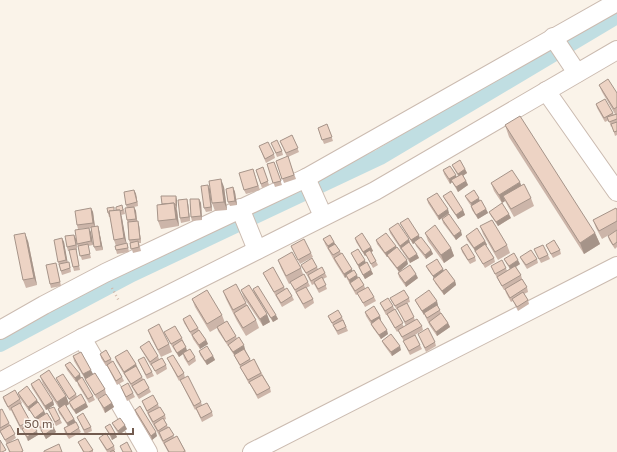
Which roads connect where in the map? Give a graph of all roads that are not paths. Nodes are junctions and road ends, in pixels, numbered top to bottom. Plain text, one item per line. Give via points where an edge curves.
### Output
1 (617, 2) edge
2 (555, 40) junction
3 (617, 50) edge
4 (574, 68) junction
5 (546, 91) junction
6 (307, 180) junction
7 (617, 192) edge
8 (241, 210) junction
9 (321, 212) junction
10 (255, 245) junction
11 (617, 266) edge
12 (0, 330) edge
13 (82, 338) junction
14 (0, 382) edge
15 (148, 452) edge
16 (252, 452) edge

1 - 2 street
2 - 4 street
2 - 6 street
3 - 4 street
4 - 5 street
5 - 7 street
5 - 9 street via 375,191
6 - 8 street
6 - 9 street
8 - 10 street
8 - 12 street via 105,273
9 - 10 street
10 - 13 street
11 - 16 street
13 - 14 street
13 - 15 street

